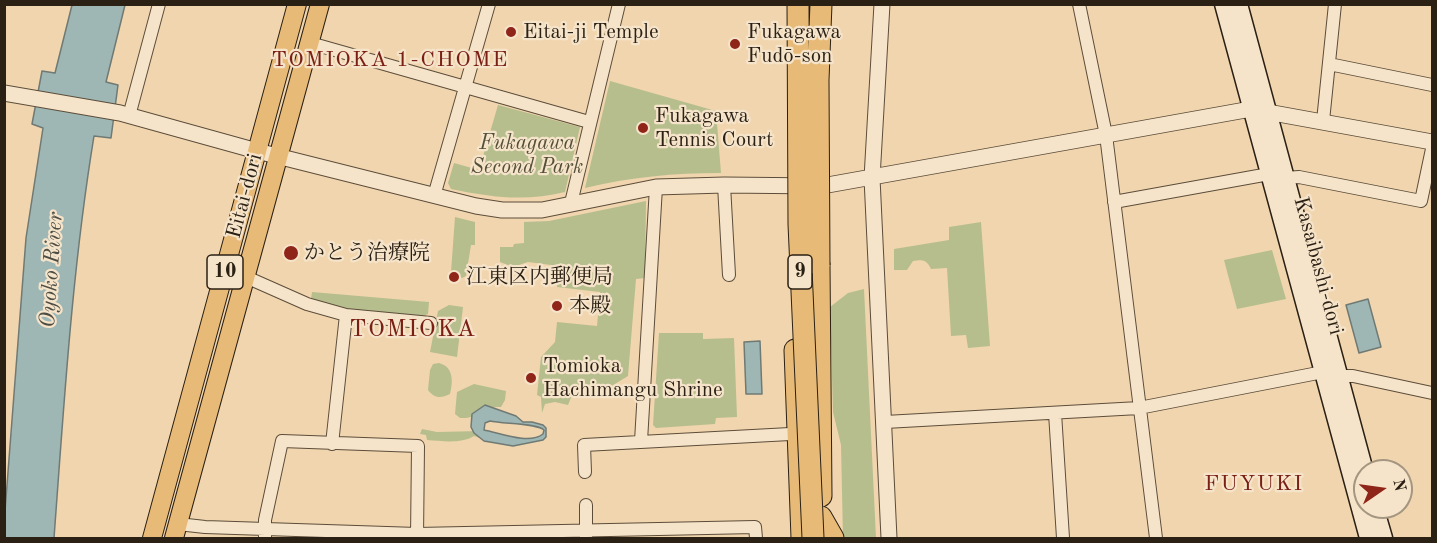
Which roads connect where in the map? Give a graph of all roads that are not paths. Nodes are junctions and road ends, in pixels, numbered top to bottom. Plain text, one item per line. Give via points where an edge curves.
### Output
1 (159, 4) edge
2 (297, 4) edge
3 (320, 4) edge
4 (489, 4) edge
5 (619, 4) edge
6 (798, 4) edge
7 (821, 4) edge
8 (882, 4) edge
9 (1079, 4) edge
10 (1224, 4) edge
11 (1239, 4) edge
12 (1335, 4) edge
13 (310, 43) junction
14 (1329, 64) junction
15 (1432, 85) edge
16 (466, 87) junction
17 (4, 93) edge
18 (1259, 110) junction
19 (125, 114) junction
20 (1323, 121) junction
21 (589, 122) junction
22 (1106, 135) junction
23 (1432, 142) edge
24 (1432, 149) edge
25 (258, 151) junction
26 (279, 156) junction
27 (1277, 176) junction
28 (872, 178) junction
29 (724, 185) junction
30 (656, 187) junction
31 (434, 196) junction
32 (1114, 202) junction
33 (571, 203) junction
34 (729, 275) dead end
35 (246, 276) junction
36 (800, 285) junction
37 (345, 315) junction
38 (431, 323) dead end
39 (1331, 374) junction
40 (1432, 393) edge
41 (1139, 408) junction
42 (1055, 413) junction
43 (885, 422) junction
44 (790, 434) dead end
45 (641, 441) junction
46 (332, 444) junction
47 (1361, 459) edge
48 (585, 472) dead end
49 (586, 505) dead end
50 (821, 517) junction
51 (1378, 519) edge
52 (176, 531) edge
53 (265, 534) edge
54 (586, 534) edge
55 (417, 536) edge
56 (152, 538) edge
57 (756, 538) edge
58 (802, 538) edge
59 (813, 538) edge
60 (821, 538) edge
61 (833, 538) edge
62 (889, 538) edge
63 (1063, 538) edge
64 (1156, 538) edge
65 (1368, 538) edge
66 (1384, 538) edge

1 - 19 street
2 - 25 main road, Eitai-dori / 10
3 - 13 main road, Eitai-dori / 10
4 - 16 street
5 - 21 street
6 - 36 highway, 9, bridge
7 - 50 highway, 9, bridge
8 - 28 street
9 - 22 street
10 - 18 main road, Kasaibashi-dori
11 - 18 main road, Kasaibashi-dori
12 - 14 street
13 - 16 street
13 - 26 main road, Eitai-dori / 10
14 - 15 street
14 - 20 street
16 - 21 street
16 - 31 street
17 - 19 street
18 - 20 street
18 - 22 street
18 - 27 main road, Kasaibashi-dori
19 - 25 street
20 - 23 street
21 - 33 street
22 - 28 street
22 - 32 street
24 - 27 street via 1421,201
25 - 26 street
25 - 56 main road, Eitai-dori / 10
26 - 31 street
26 - 35 main road, Eitai-dori / 10
27 - 32 street
27 - 39 main road, Kasaibashi-dori
28 - 29 street via 822,186
28 - 43 street
29 - 30 street
29 - 34 street
30 - 33 street
30 - 45 street
31 - 33 street via 502,210 542,210
32 - 41 street
35 - 37 street via 307,304
35 - 52 main road, Eitai-dori / 10
36 - 58 highway, bridge via 794,328
36 - 59 highway, 9, bridge
37 - 38 street
37 - 46 street
39 - 40 street
39 - 41 street
39 - 47 main road, Kasaibashi-dori
39 - 65 main road, Kasaibashi-dori
41 - 42 street
41 - 64 street
42 - 43 street
42 - 63 street
43 - 62 street
44 - 45 street
45 - 48 street via 584,445
46 - 53 street via 282,441
46 - 55 street via 418,446
49 - 54 street
50 - 60 highway, 9
50 - 61 highway
51 - 66 main road
52 - 53 street via 205,527
53 - 55 street
54 - 55 street
54 - 57 street via 755,527

